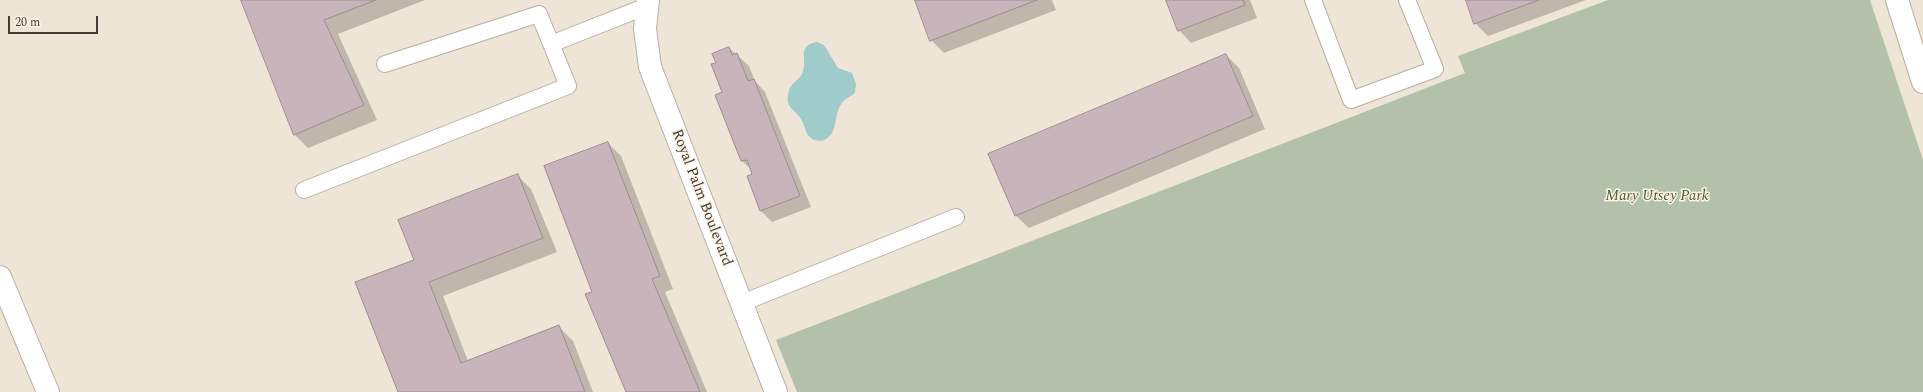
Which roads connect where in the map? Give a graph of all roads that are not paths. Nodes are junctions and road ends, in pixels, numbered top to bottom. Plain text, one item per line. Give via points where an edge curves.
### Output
1 (1313, 0) edge
2 (1408, 0) edge
3 (1897, 0) edge
4 (648, 3) edge
5 (551, 44) junction
6 (385, 64) dead end
7 (1923, 82) edge
8 (304, 190) dead end
9 (956, 217) dead end
10 (0, 277) edge
11 (742, 303) junction
12 (48, 392) edge
13 (776, 392) edge

1 - 2 lane via 1350,100 1435,69
3 - 7 street
4 - 5 lane
4 - 11 street, Royal Palm Boulevard via 644,29 650,67
5 - 6 lane via 539,14
5 - 8 lane via 568,86
9 - 11 lane
10 - 12 street
11 - 13 street, Royal Palm Boulevard

